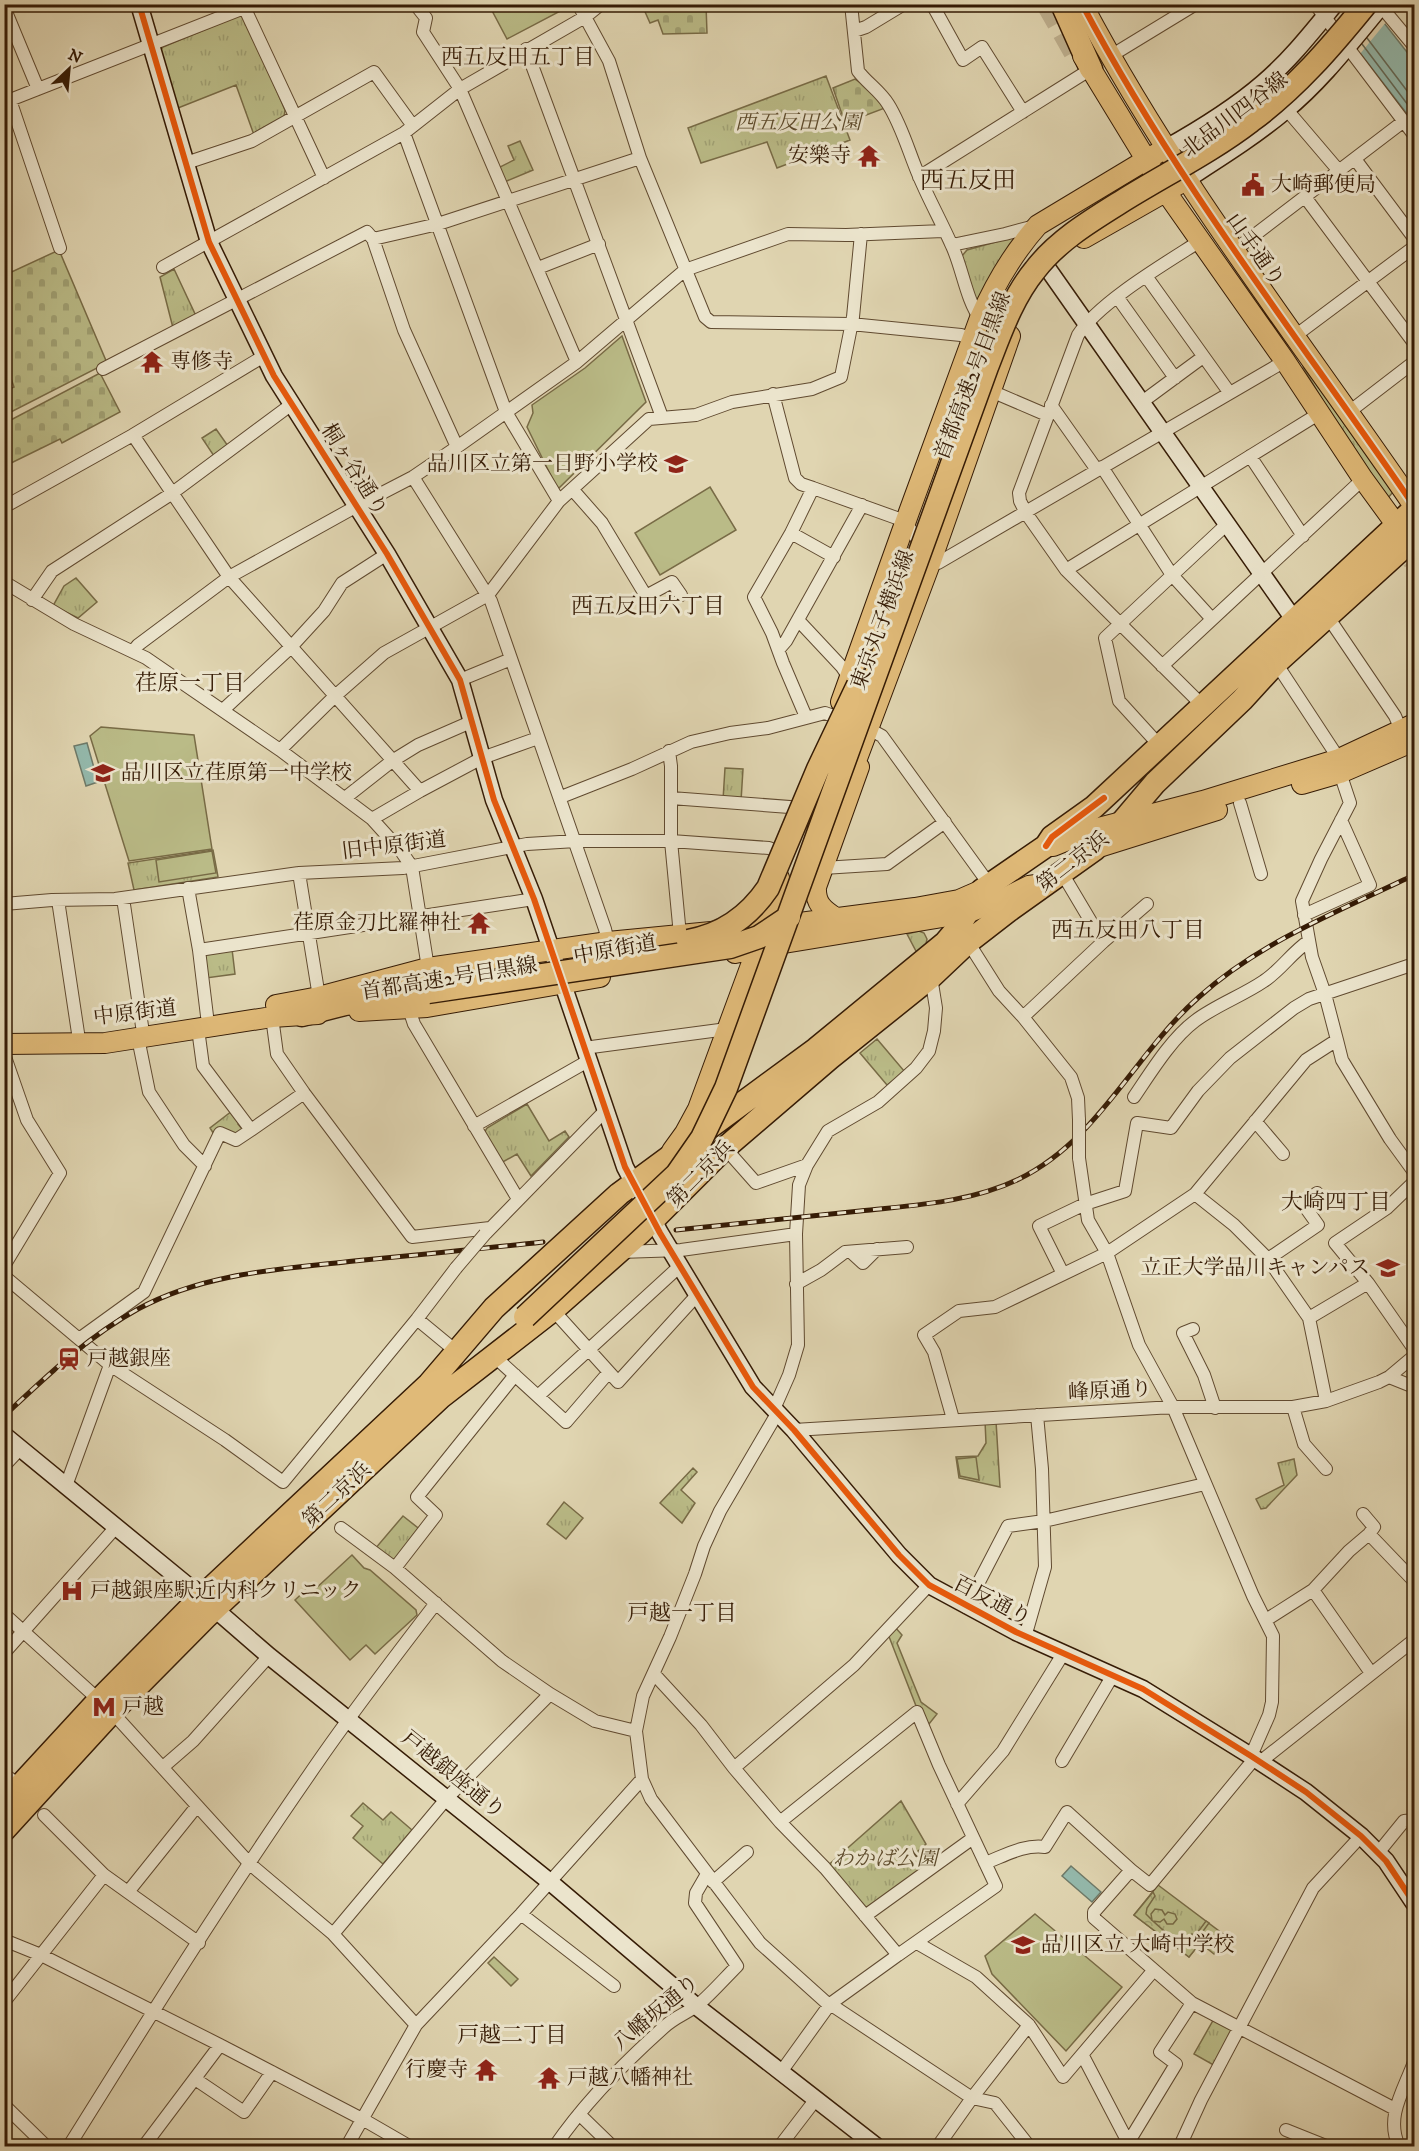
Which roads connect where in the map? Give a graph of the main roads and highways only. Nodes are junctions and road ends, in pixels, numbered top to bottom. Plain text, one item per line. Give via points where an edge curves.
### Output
1 (1054, 4) edge
2 (1062, 4) edge
3 (1082, 4) edge
4 (1350, 4) edge
5 (1377, 6) edge
6 (1100, 63) junction
7 (1166, 148) junction
8 (1147, 160) junction
9 (1186, 180) junction
10 (1166, 192) junction
11 (1414, 508) edge
12 (1409, 539) edge
13 (924, 562) junction
14 (854, 681) junction
15 (1414, 713) edge
16 (869, 729) junction
17 (1410, 732) edge
18 (1167, 755) junction
19 (1339, 766) junction
20 (1165, 810) junction
21 (1122, 822) junction
22 (1046, 846) junction
23 (1095, 849) junction
24 (786, 856) junction
25 (1054, 878) junction
26 (986, 887) junction
27 (967, 913) junction
28 (836, 918) junction
29 (929, 920) junction
30 (792, 924) junction
31 (764, 925) junction
32 (720, 930) junction
33 (784, 942) junction
34 (941, 946) junction
35 (757, 949) junction
36 (428, 981) junction
37 (319, 997) joint
38 (302, 1015) junction
39 (202, 1022) junction
40 (140, 1032) junction
41 (4, 1033) edge
42 (4, 1044) edge
43 (727, 1114) junction
44 (725, 1148) junction
45 (669, 1156) junction
46 (521, 1312) junction
47 (435, 1391) junction
48 (106, 1706) junction
49 (12, 1780) edge
50 (4, 1803) edge
51 (4, 1830) edge

1 - 6 main road, 山手通り
2 - 6 highway
3 - 6 main road, 山手通り
4 - 14 highway, 首都高速2号目黒線 via 1268,93 1216,131 1069,219 1041,242 1015,274 988,325
5 - 13 highway, 首都高速2号目黒線, bridge via 1277,101 1222,141 1082,226 1034,271 1002,330
6 - 7 main road, 山手通り
6 - 8 main road, 山手通り
7 - 8 main road, 東京丸子横浜線
7 - 9 main road, 山手通り
8 - 10 main road, 山手通り
8 - 14 main road, 東京丸子横浜線 via 1038,225 1021,243 991,293 905,521
9 - 10 main road, 東京丸子横浜線
9 - 11 main road, 山手通り
10 - 12 main road, 山手通り via 1286,361 1363,479
10 - 13 main road, 東京丸子横浜線 via 1084,238 1037,282 1021,310
11 - 12 highway
12 - 18 highway, 第二京浜 via 1276,663 1242,700
12 - 18 highway, 第二京浜 via 1295,621 1203,706
13 - 16 main road, 東京丸子横浜線
13 - 36 highway, 首都高速2号目黒線, bridge via 831,838 813,884 790,916 759,938 730,947
13 - 46 highway, 首都高速2号目黒線, bridge via 711,1122 693,1154 665,1187
14 - 24 main road, 東京丸子横浜線 via 836,717
14 - 36 highway, 首都高速2号目黒線, bridge via 772,880 755,905 734,923 693,940
14 - 46 highway, 首都高速2号目黒線, bridge via 716,1076 693,1128 656,1177
15 - 17 main road via 1404,719
16 - 28 main road via 867,747 816,887 817,901
16 - 30 main road, 東京丸子横浜線
17 - 19 main road
18 - 20 main road via 1148,799 1151,807
18 - 21 highway, 第二京浜
18 - 22 highway, 第二京浜 via 1052,837
19 - 20 main road
19 - 23 main road via 1240,803
20 - 21 main road
21 - 22 main road
21 - 23 highway, 第二京浜
22 - 26 highway, 第二京浜
23 - 25 highway, 第二京浜
24 - 31 main road, 東京丸子横浜線
24 - 32 main road, 東京丸子横浜線 via 751,906
25 - 27 main road, 中原街道
25 - 44 highway, 第二京浜 via 968,942
26 - 27 highway, 第二京浜
26 - 28 main road, 中原街道 via 959,900
27 - 29 main road, 中原街道
27 - 34 highway, 第二京浜
28 - 30 main road, 中原街道
29 - 33 main road, 中原街道
29 - 34 main road via 939,929
30 - 31 main road, 中原街道
30 - 33 main road, 東京丸子横浜線
31 - 32 main road, 中原街道
31 - 35 main road, 東京丸子横浜線
32 - 36 main road, 中原街道 via 550,950
33 - 35 main road, 中原街道
33 - 43 main road, 東京丸子横浜線
34 - 43 highway, 第二京浜 via 816,1049
35 - 38 main road, 中原街道 via 409,1009
35 - 45 main road, 東京丸子横浜線 via 698,1109
36 - 37 highway, 首都高速2号目黒線
36 - 38 highway, 首都高速2号目黒線
37 - 39 main road, 中原街道
38 - 39 main road, 中原街道
39 - 40 main road, 中原街道
40 - 41 main road, 中原街道
40 - 42 main road, 中原街道 via 105,1043
43 - 44 main road, 東京丸子横浜線
43 - 45 highway, 第二京浜
44 - 47 highway, 第二京浜 via 653,1220 553,1310 495,1357
45 - 47 highway, 第二京浜 via 619,1194 494,1308 457,1352
46 - 47 highway, 首都高速2号目黒線
47 - 48 highway, 第二京浜 via 207,1603
48 - 49 highway, 第二京浜
48 - 51 highway, 第二京浜
49 - 50 highway, 第二京浜

